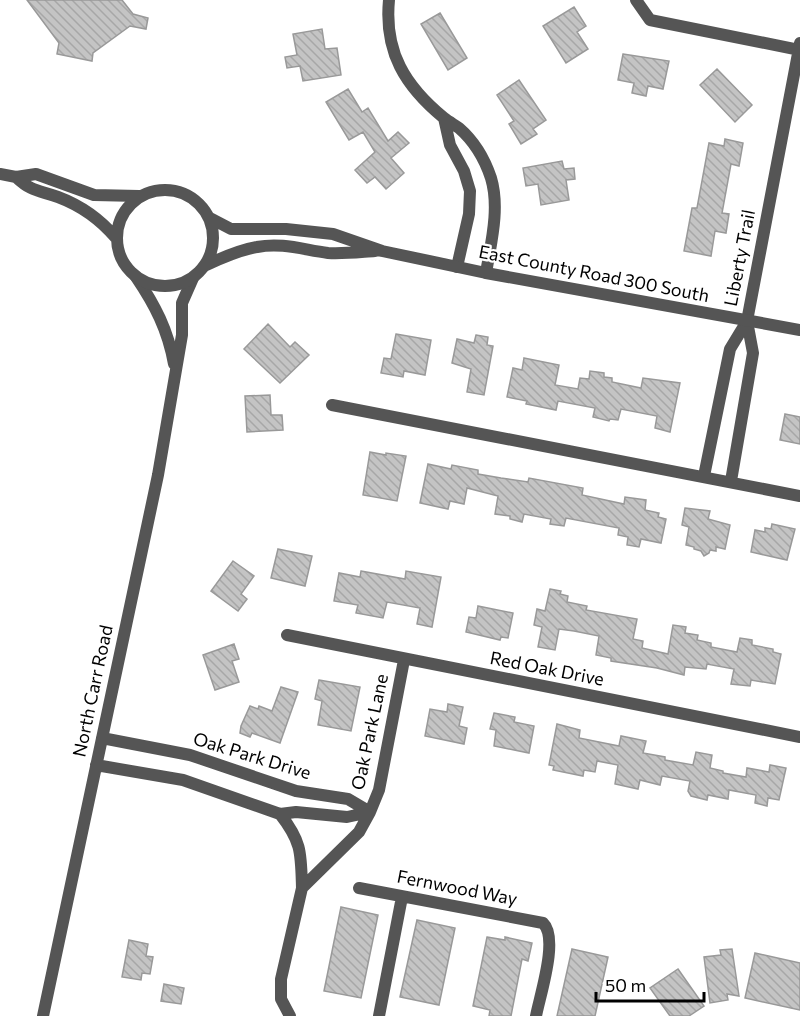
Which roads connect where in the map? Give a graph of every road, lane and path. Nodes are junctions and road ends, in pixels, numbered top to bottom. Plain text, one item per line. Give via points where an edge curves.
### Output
1 (389, 0) edge
2 (636, 0) edge
3 (799, 48) edge
4 (444, 118) junction
5 (0, 174) edge
6 (16, 177) junction
7 (139, 196) junction
8 (208, 217) junction
9 (116, 238) junction
10 (382, 251) junction
11 (204, 266) junction
12 (457, 267) junction
13 (486, 273) junction
14 (136, 277) junction
15 (193, 278) junction
16 (747, 321) junction
17 (800, 330) edge
18 (176, 374) junction
19 (332, 405) dead end
20 (704, 476) junction
21 (731, 481) junction
22 (800, 496) edge
23 (287, 635) dead end
24 (404, 660) junction
25 (800, 737) edge
26 (102, 738) junction
27 (96, 765) junction
28 (370, 812) junction
29 (280, 814) junction
30 (302, 888) junction
31 (359, 888) dead end
32 (402, 897) junction
33 (44, 1016) edge
34 (290, 1016) edge
35 (379, 1016) edge
36 (536, 1016) edge

1 - 4 street via 390,40 395,58 412,86
2 - 3 street via 650,20
3 - 16 street, Liberty Trail
4 - 12 street via 450,146 470,191
4 - 13 street via 473,143 491,178 493,231
5 - 6 street
6 - 7 street via 36,174 94,195
6 - 9 street via 29,189 94,215
7 - 8 street via 165,189 178,191 191,197
7 - 9 street via 127,207
8 - 10 street, East County Road 300 South via 231,229 333,234
8 - 11 street via 213,242
9 - 14 street via 118,253
10 - 11 street, East County Road 300 South via 329,253 277,245 239,251
10 - 12 street, East County Road 300 South
11 - 15 street
12 - 13 street, East County Road 300 South
13 - 16 street, East County Road 300 South
14 - 15 street via 164,286
14 - 18 street, North Carr Road via 166,329
15 - 18 street, North Carr Road via 182,303
16 - 17 street, East County Road 300 South
16 - 20 street via 730,349
16 - 21 street, Liberty Trail via 753,353
18 - 26 street, North Carr Road
19 - 20 street
20 - 21 street
21 - 22 street
23 - 24 street, Red Oak Drive
24 - 25 street, Red Oak Drive
24 - 28 street, Oak Park Lane via 379,790
26 - 27 street, North Carr Road
26 - 28 street, Oak Park Drive via 190,755 297,791 348,800
27 - 29 street via 183,780
27 - 33 street, North Carr Road
28 - 29 street via 346,818
28 - 30 street, Oak Park Lane via 359,832
29 - 30 street via 298,841
30 - 34 street via 281,979 281,999
31 - 32 street, Fernwood Way
32 - 35 street
32 - 36 street, Fernwood Way via 543,923 548,928 550,945

